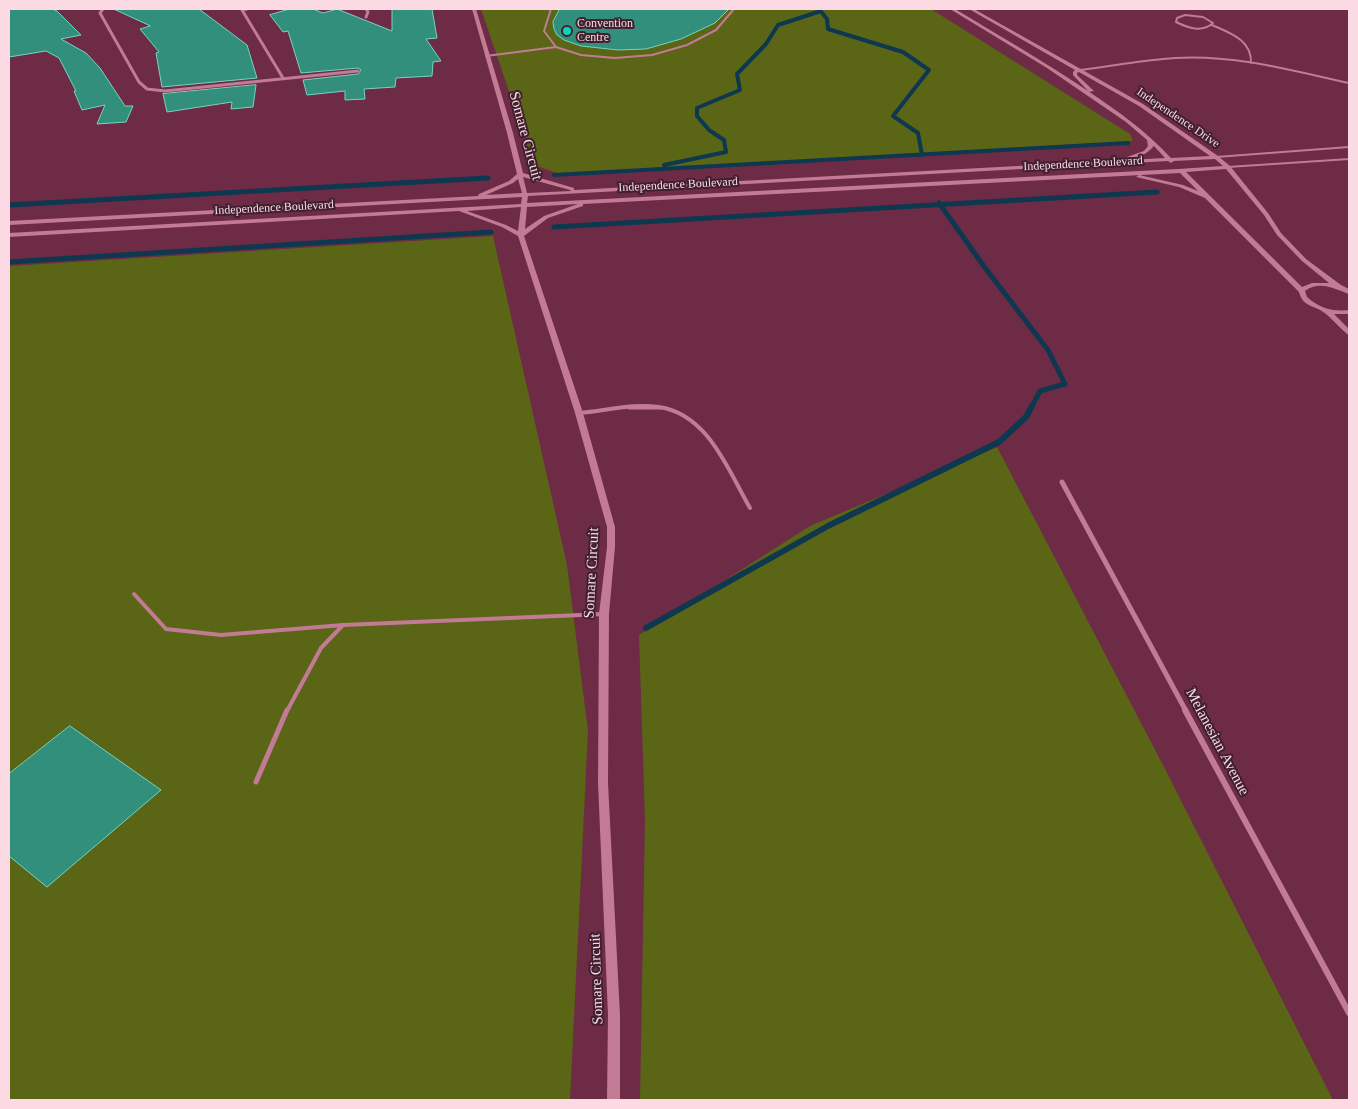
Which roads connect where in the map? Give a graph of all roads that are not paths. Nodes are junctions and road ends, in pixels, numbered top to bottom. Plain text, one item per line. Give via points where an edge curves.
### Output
1 (103, 9) edge
2 (241, 9) edge
3 (247, 9) edge
4 (366, 9) edge
5 (474, 9) edge
6 (551, 9) edge
7 (734, 9) edge
8 (952, 9) edge
9 (971, 9) edge
10 (366, 16) dead end
11 (1212, 25) junction
12 (556, 47) junction
13 (1021, 50) junction
14 (486, 56) junction
15 (1250, 63) junction
16 (1080, 70) junction
17 (358, 71) dead end
18 (283, 78) junction
19 (1349, 83) edge
20 (1105, 106) junction
21 (1150, 139) junction
22 (1349, 147) edge
23 (1216, 157) junction
24 (1349, 159) edge
25 (1169, 160) junction
26 (1122, 161) junction
27 (1228, 167) junction
28 (1182, 171) junction
29 (520, 174) junction
30 (1115, 174) junction
31 (587, 192) junction
32 (525, 195) junction
33 (474, 198) junction
34 (1210, 198) junction
35 (591, 202) junction
36 (524, 205) junction
37 (457, 210) junction
38 (9, 223) edge
39 (9, 235) edge
40 (521, 235) junction
41 (1346, 289) edge
42 (1302, 291) junction
43 (1327, 311) junction
44 (1349, 312) edge
45 (1349, 333) edge
46 (579, 413) junction
47 (1062, 482) dead end
48 (750, 508) dead end
49 (134, 594) dead end
50 (604, 614) junction
51 (343, 625) junction
52 (256, 782) dead end
53 (1349, 1013) edge
54 (614, 1100) edge

1 - 18 street via 100,13 139,82 147,90
2 - 3 street
2 - 18 street
4 - 10 street
5 - 14 street, Somare Circuit
6 - 12 lane via 544,26 546,36
7 - 12 lane via 720,29 700,40 657,54 600,57 572,54
8 - 13 street
9 - 16 street, Independence Drive
11 - 11 lane via 1189,27 1176,20 1185,15 1197,16 1212,21
11 - 15 lane via 1250,48
12 - 14 lane
13 - 16 street via 1048,62
13 - 20 street
14 - 29 street, Somare Circuit
15 - 16 lane via 1176,58
15 - 19 lane
16 - 20 street via 1074,72 1075,75
16 - 23 street, Independence Drive via 1141,105
17 - 18 street
20 - 21 street
21 - 25 street
21 - 26 street via 1152,146 1146,152
22 - 23 lane, Independence Boulevard
23 - 25 street, Independence Boulevard
23 - 27 street, Independence Drive
24 - 27 lane, Independence Boulevard
25 - 26 street, Independence Boulevard
25 - 28 street
26 - 31 street, Independence Boulevard
27 - 28 street, Independence Boulevard
27 - 41 street, Independence Drive via 1279,234 1304,260
28 - 30 street, Independence Boulevard
28 - 34 street
29 - 31 street
29 - 32 street, Somare Circuit
29 - 33 street via 511,182
30 - 34 street via 1181,186
30 - 35 street, Independence Boulevard
31 - 32 street, Independence Boulevard
32 - 33 street, Independence Boulevard
32 - 36 street, Somare Circuit
33 - 38 street, Independence Boulevard
34 - 42 street
35 - 36 street, Independence Boulevard
35 - 40 street via 546,217
36 - 37 street, Independence Boulevard
36 - 40 street, Somare Circuit
37 - 39 street, Independence Boulevard
37 - 40 street
40 - 46 street, Somare Circuit
41 - 42 street, Independence Drive via 1317,284
42 - 43 street via 1308,302
43 - 44 street
43 - 45 street
46 - 48 lane via 658,407 692,420 712,443
46 - 50 street, Somare Circuit via 611,527
47 - 53 street, Melanesian Avenue
49 - 51 lane via 166,629 221,635
50 - 51 lane
50 - 54 street, Somare Circuit via 603,783 614,1015
51 - 52 lane via 321,648 290,701

